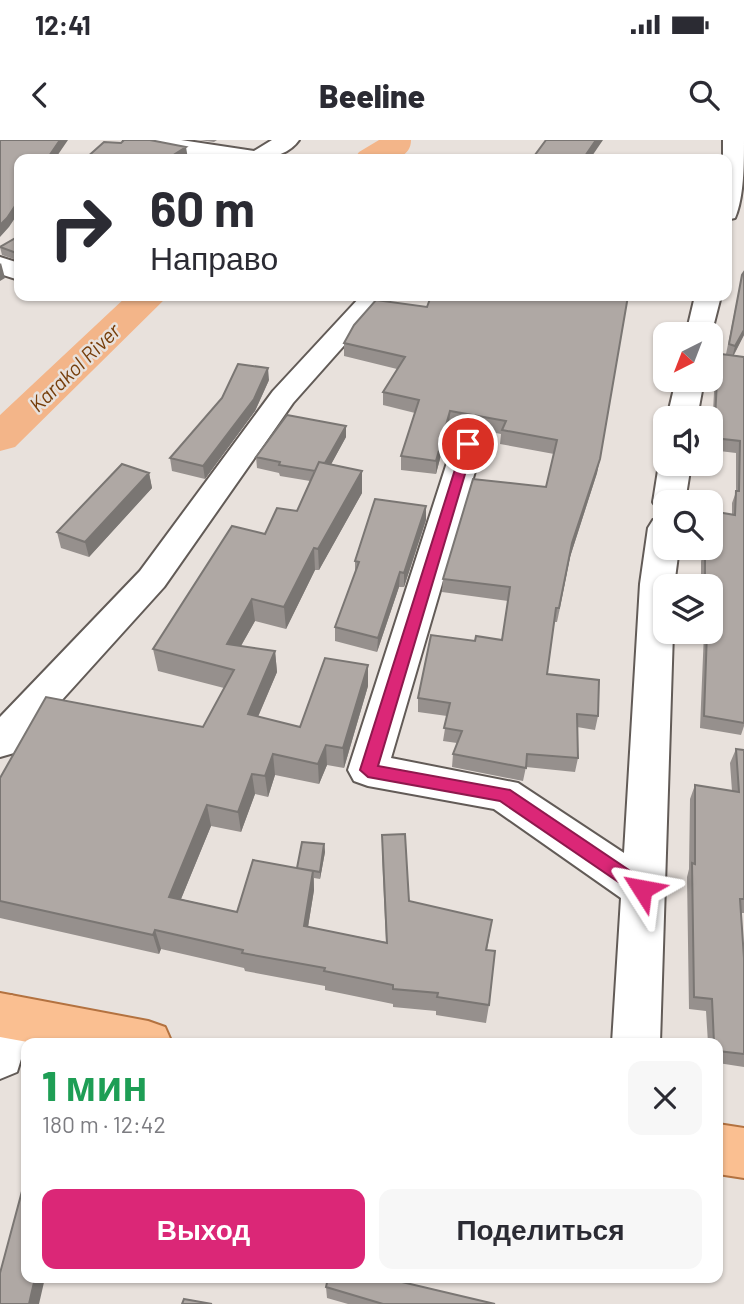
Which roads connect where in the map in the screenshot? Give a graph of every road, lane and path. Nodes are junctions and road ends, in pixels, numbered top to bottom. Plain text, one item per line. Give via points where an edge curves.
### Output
1 (135, 140) edge
2 (288, 140) edge
3 (734, 140) edge
4 (230, 154) edge
5 (264, 154) edge
6 (739, 179) edge
7 (732, 197) edge
8 (370, 301) edge
9 (707, 301) edge
10 (703, 322) edge
11 (468, 444) dead end
12 (660, 560) edge
13 (0, 742) edge
14 (642, 889) junction
15 (4, 1030) edge
16 (93, 1038) edge
17 (636, 1038) edge
18 (723, 1150) edge
19 (744, 1153) edge

1 - 4 street
2 - 5 street
3 - 6 street
6 - 7 street
8 - 13 street via 284,397 152,579
9 - 10 street
11 - 14 street via 368,770 504,795
12 - 14 street
14 - 17 street
15 - 16 main road
18 - 19 main road

